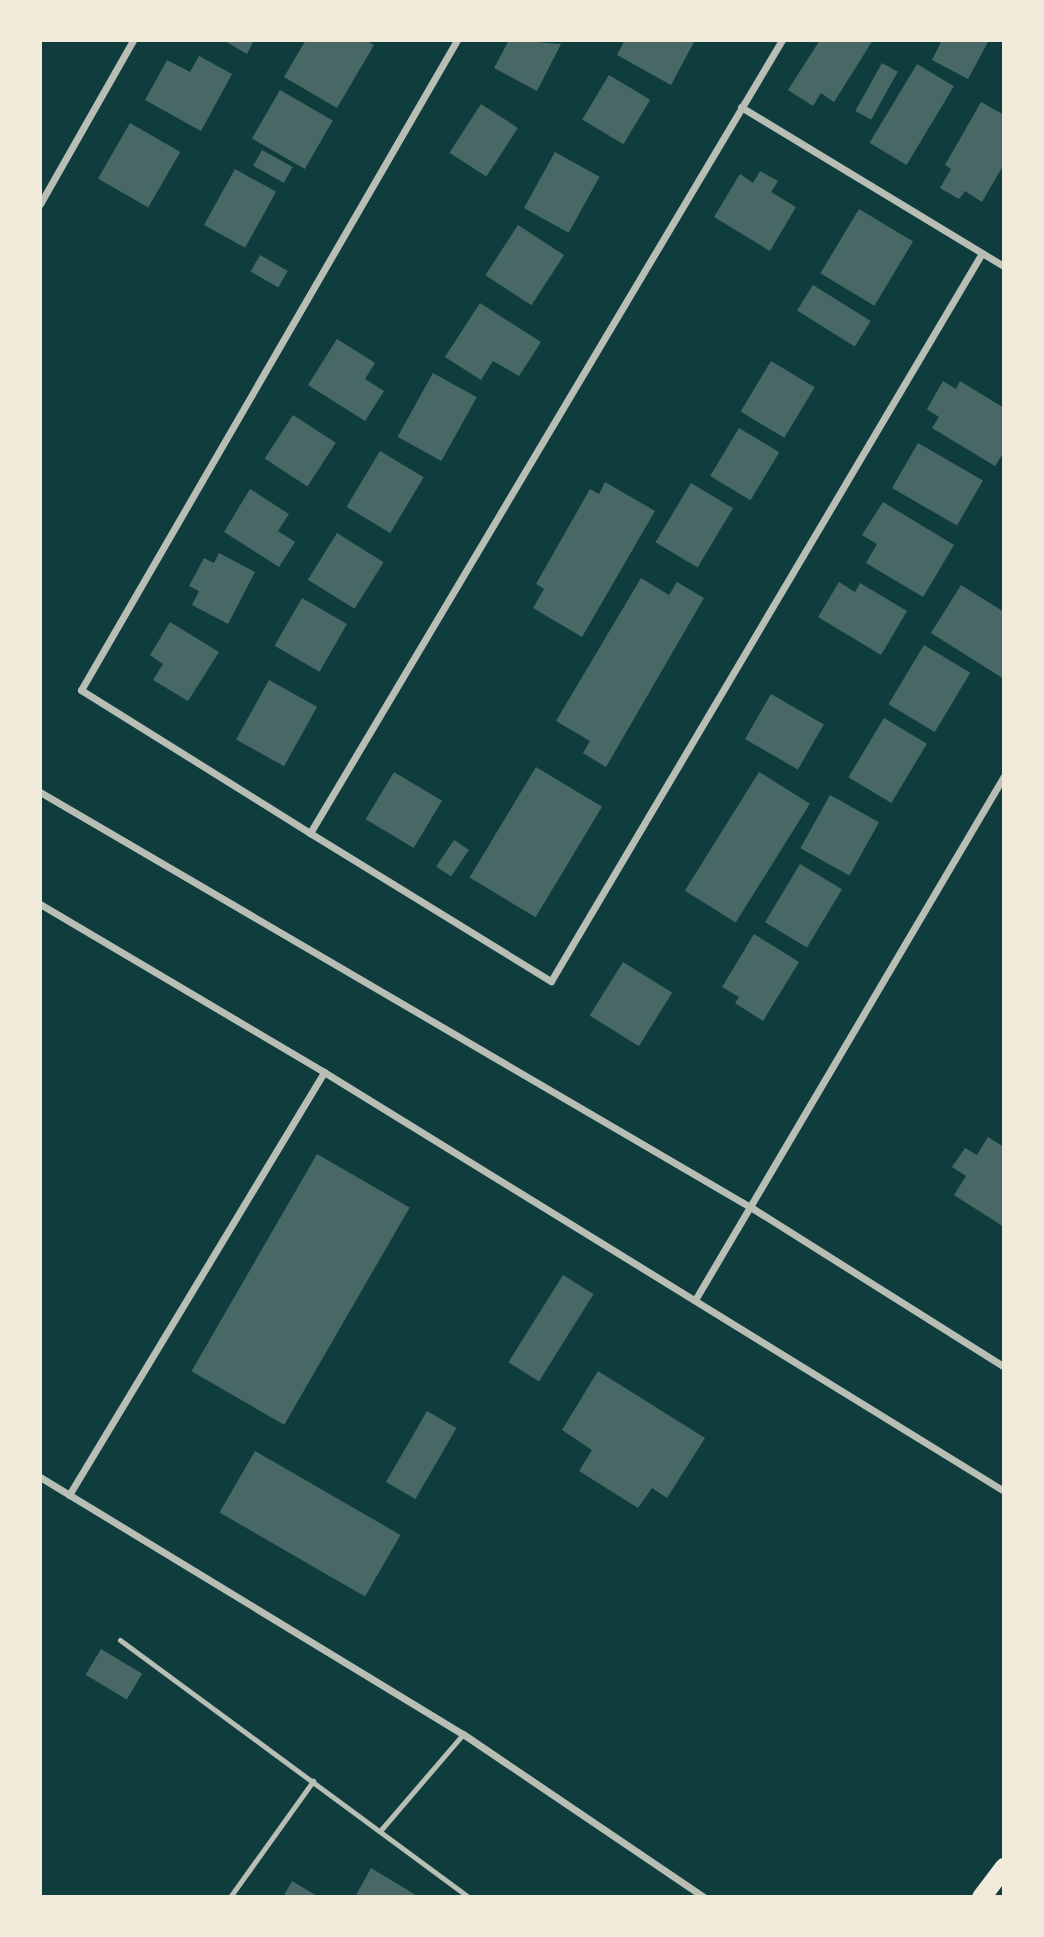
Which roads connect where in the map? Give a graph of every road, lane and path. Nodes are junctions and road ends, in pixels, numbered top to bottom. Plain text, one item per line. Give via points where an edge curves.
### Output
1 (133, 40) edge
2 (457, 40) edge
3 (782, 40) edge
4 (741, 107) junction
5 (40, 204) edge
6 (982, 253) junction
7 (1004, 266) edge
8 (1004, 776) edge
9 (40, 792) edge
10 (310, 833) junction
11 (40, 904) edge
12 (324, 1072) junction
13 (751, 1208) junction
14 (695, 1300) junction
15 (1004, 1367) edge
16 (40, 1477) edge
17 (1004, 1491) edge
18 (69, 1495) junction
19 (120, 1640) dead end
20 (463, 1734) junction
21 (313, 1781) junction
22 (380, 1831) junction
23 (1004, 1867) edge
24 (230, 1897) edge
25 (469, 1897) edge
26 (704, 1897) edge
27 (981, 1897) edge

1 - 5 street
2 - 10 street via 81,690
3 - 4 street
4 - 6 street
4 - 10 street
6 - 7 street
6 - 10 street via 551,981
8 - 13 street
9 - 13 street
11 - 12 street
12 - 14 street
12 - 18 street
13 - 14 street
13 - 15 street
14 - 17 street
16 - 18 street
18 - 20 street
19 - 21 lane
20 - 22 lane
20 - 26 street
21 - 22 lane
21 - 24 lane
22 - 25 lane
23 - 27 highway

